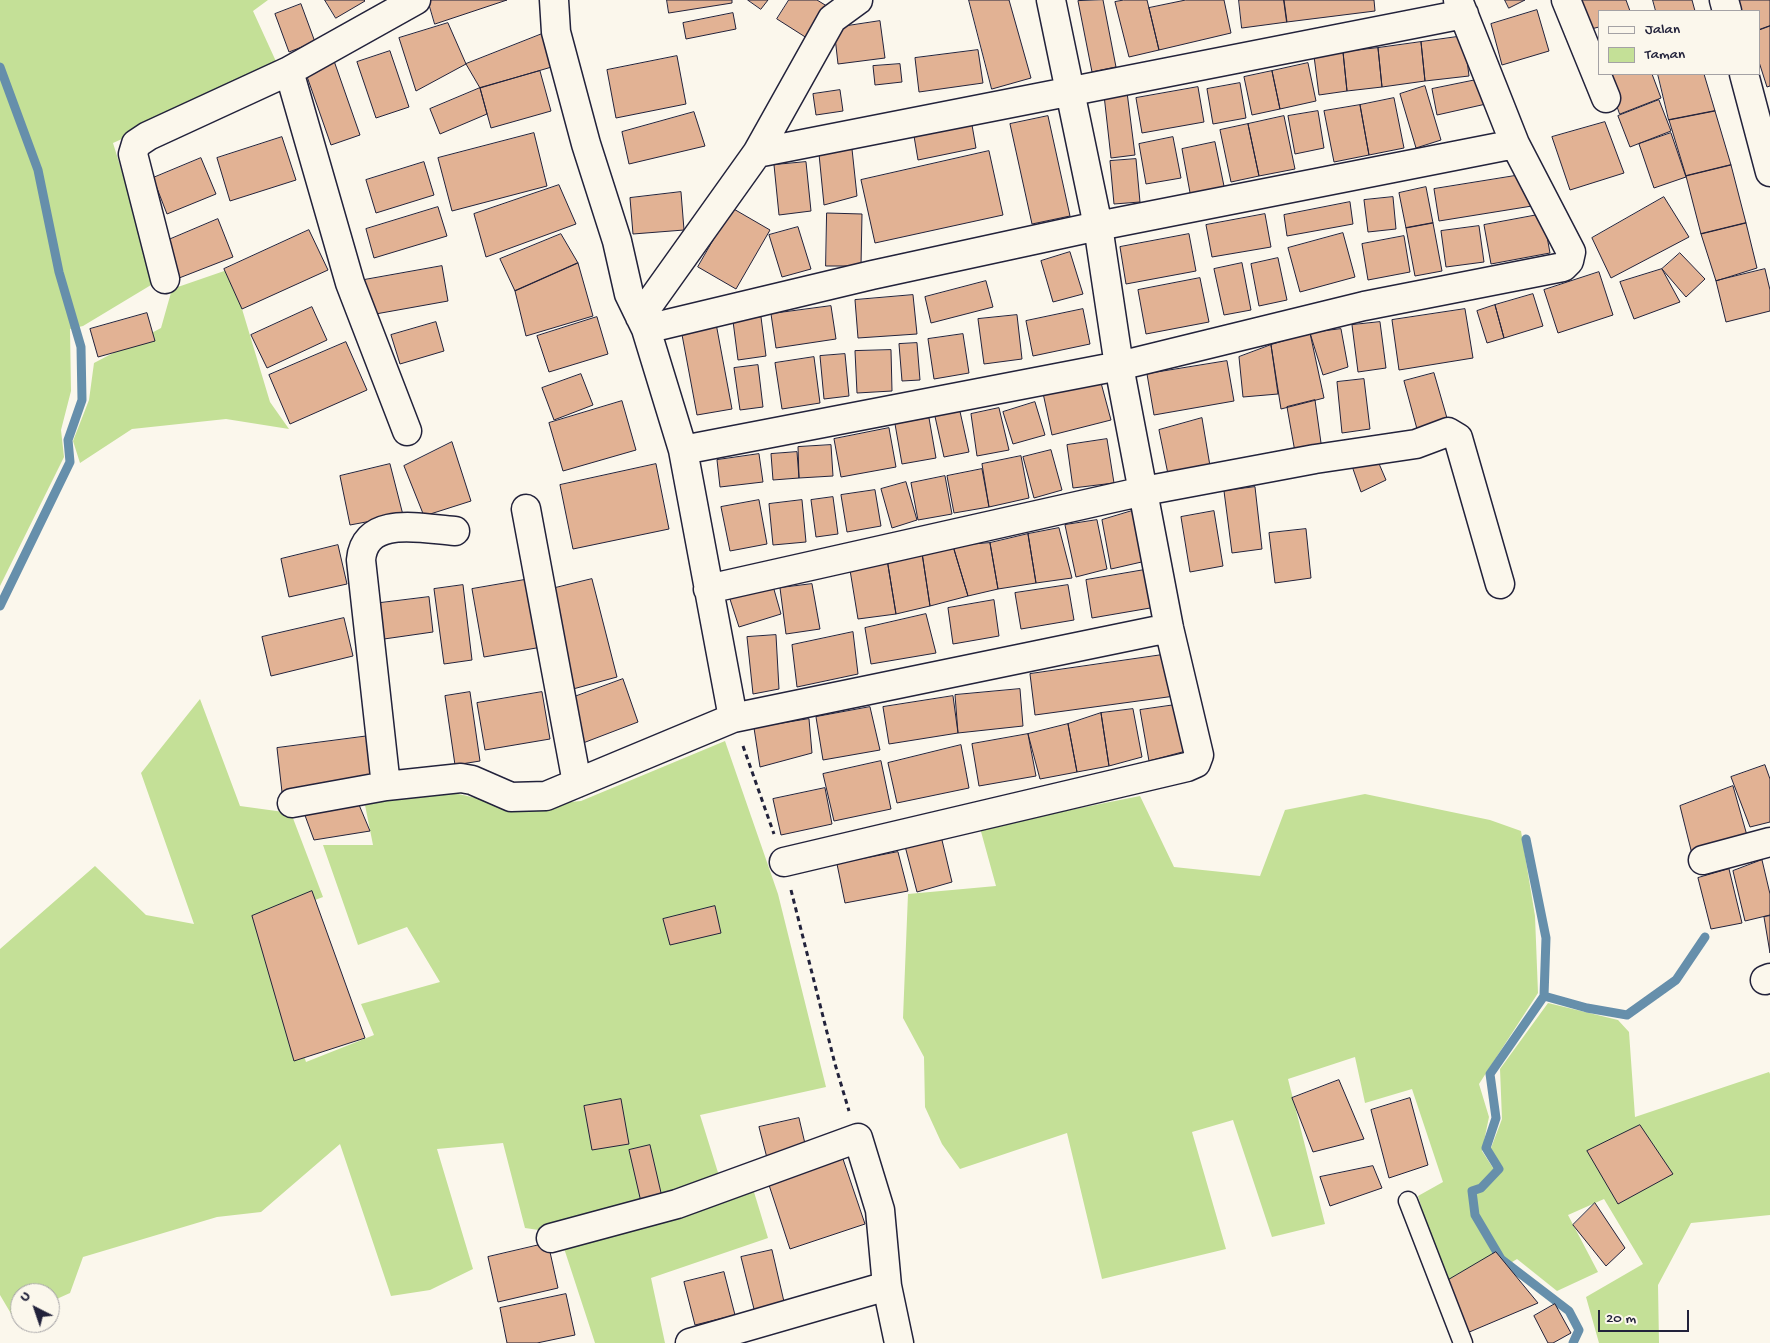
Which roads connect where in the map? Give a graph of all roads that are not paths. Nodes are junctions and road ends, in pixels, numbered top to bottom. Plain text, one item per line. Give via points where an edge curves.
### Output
1 (416, 0) edge
2 (554, 0) edge
3 (858, 0) edge
4 (1051, 0) edge
5 (1566, 0) edge
6 (1461, 7) edge
7 (289, 71) junction
8 (1744, 75) edge
9 (1069, 92) junction
10 (1606, 98) dead end
11 (1515, 144) junction
12 (757, 152) junction
13 (1770, 172) edge
14 (1098, 226) junction
15 (165, 280) dead end
16 (643, 323) junction
17 (1119, 366) junction
18 (407, 431) dead end
19 (683, 450) junction
20 (1144, 491) junction
21 (526, 509) dead end
22 (455, 531) dead end
23 (1500, 584) dead end
24 (708, 589) junction
25 (1169, 628) junction
26 (733, 718) junction
27 (577, 783) junction
28 (386, 786) junction
29 (292, 803) dead end
30 (1770, 842) edge
31 (1703, 860) dead end
32 (784, 862) road end
33 (1408, 1201) dead end
34 (551, 1238) dead end
35 (887, 1286) junction
36 (690, 1343) edge
37 (899, 1343) edge
38 (1463, 1343) edge

1 - 7 street
2 - 16 street via 556,32 586,144 617,241 629,294
3 - 12 street via 832,19
4 - 9 street
5 - 10 street
6 - 9 street
6 - 11 street
7 - 15 street via 136,144 133,154
7 - 18 street via 350,283
8 - 13 street
9 - 12 street
9 - 14 street
11 - 14 street
11 - 17 street via 1571,252 1563,267 1364,306
12 - 16 street
14 - 16 street
14 - 17 street
16 - 19 street
17 - 19 street
17 - 20 street
19 - 24 street
20 - 23 street via 1416,444 1448,432 1458,438
20 - 24 street
20 - 25 street
21 - 27 street
22 - 28 street via 392,527 374,534 363,547 362,569
24 - 26 street
25 - 26 street
25 - 32 street via 1199,755 1196,763
26 - 27 street
27 - 28 street via 546,796 527,798 511,797 461,778
28 - 29 street
30 - 31 street
33 - 38 lane
34 - 35 street via 677,1204 858,1138 880,1210
35 - 36 street
35 - 37 street

